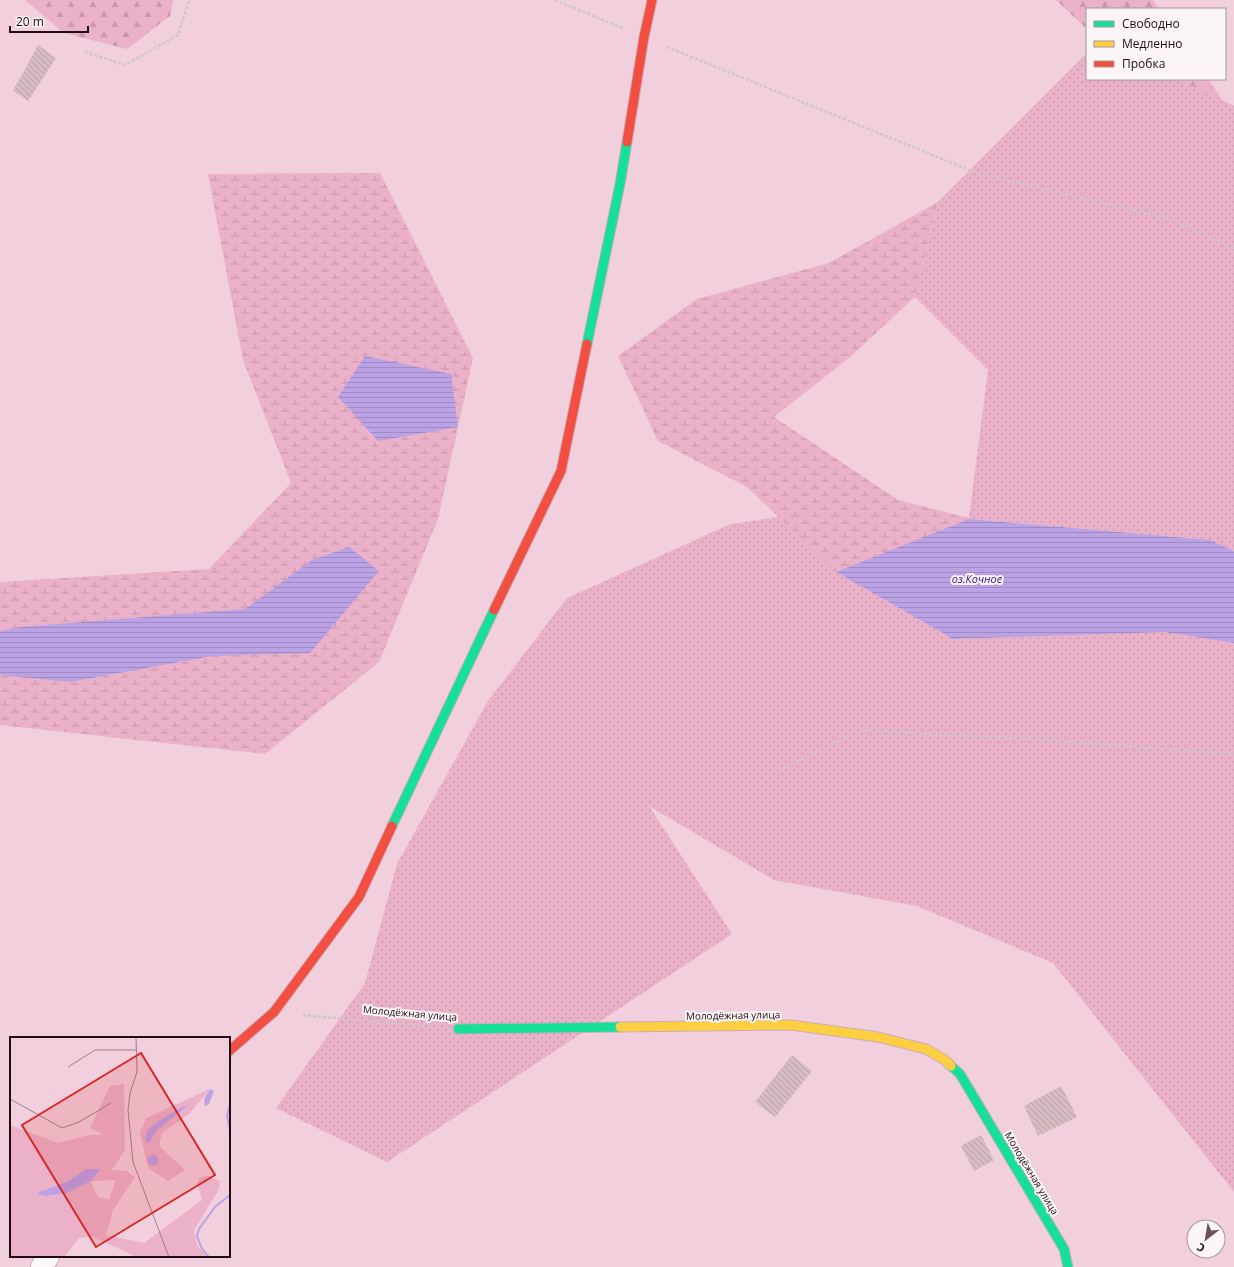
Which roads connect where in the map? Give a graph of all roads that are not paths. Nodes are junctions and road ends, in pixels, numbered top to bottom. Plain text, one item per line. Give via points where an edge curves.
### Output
1 (652, 0) edge
2 (458, 1029) road end
3 (230, 1050) edge
4 (47, 1257) edge
5 (42, 1267) edge
6 (1068, 1267) edge

1 - 3 street via 620,184 561,471 359,897 274,1012
2 - 6 street, Молодёжная улица via 791,1025 878,1037 926,1049 960,1074 1064,1249
4 - 5 street

